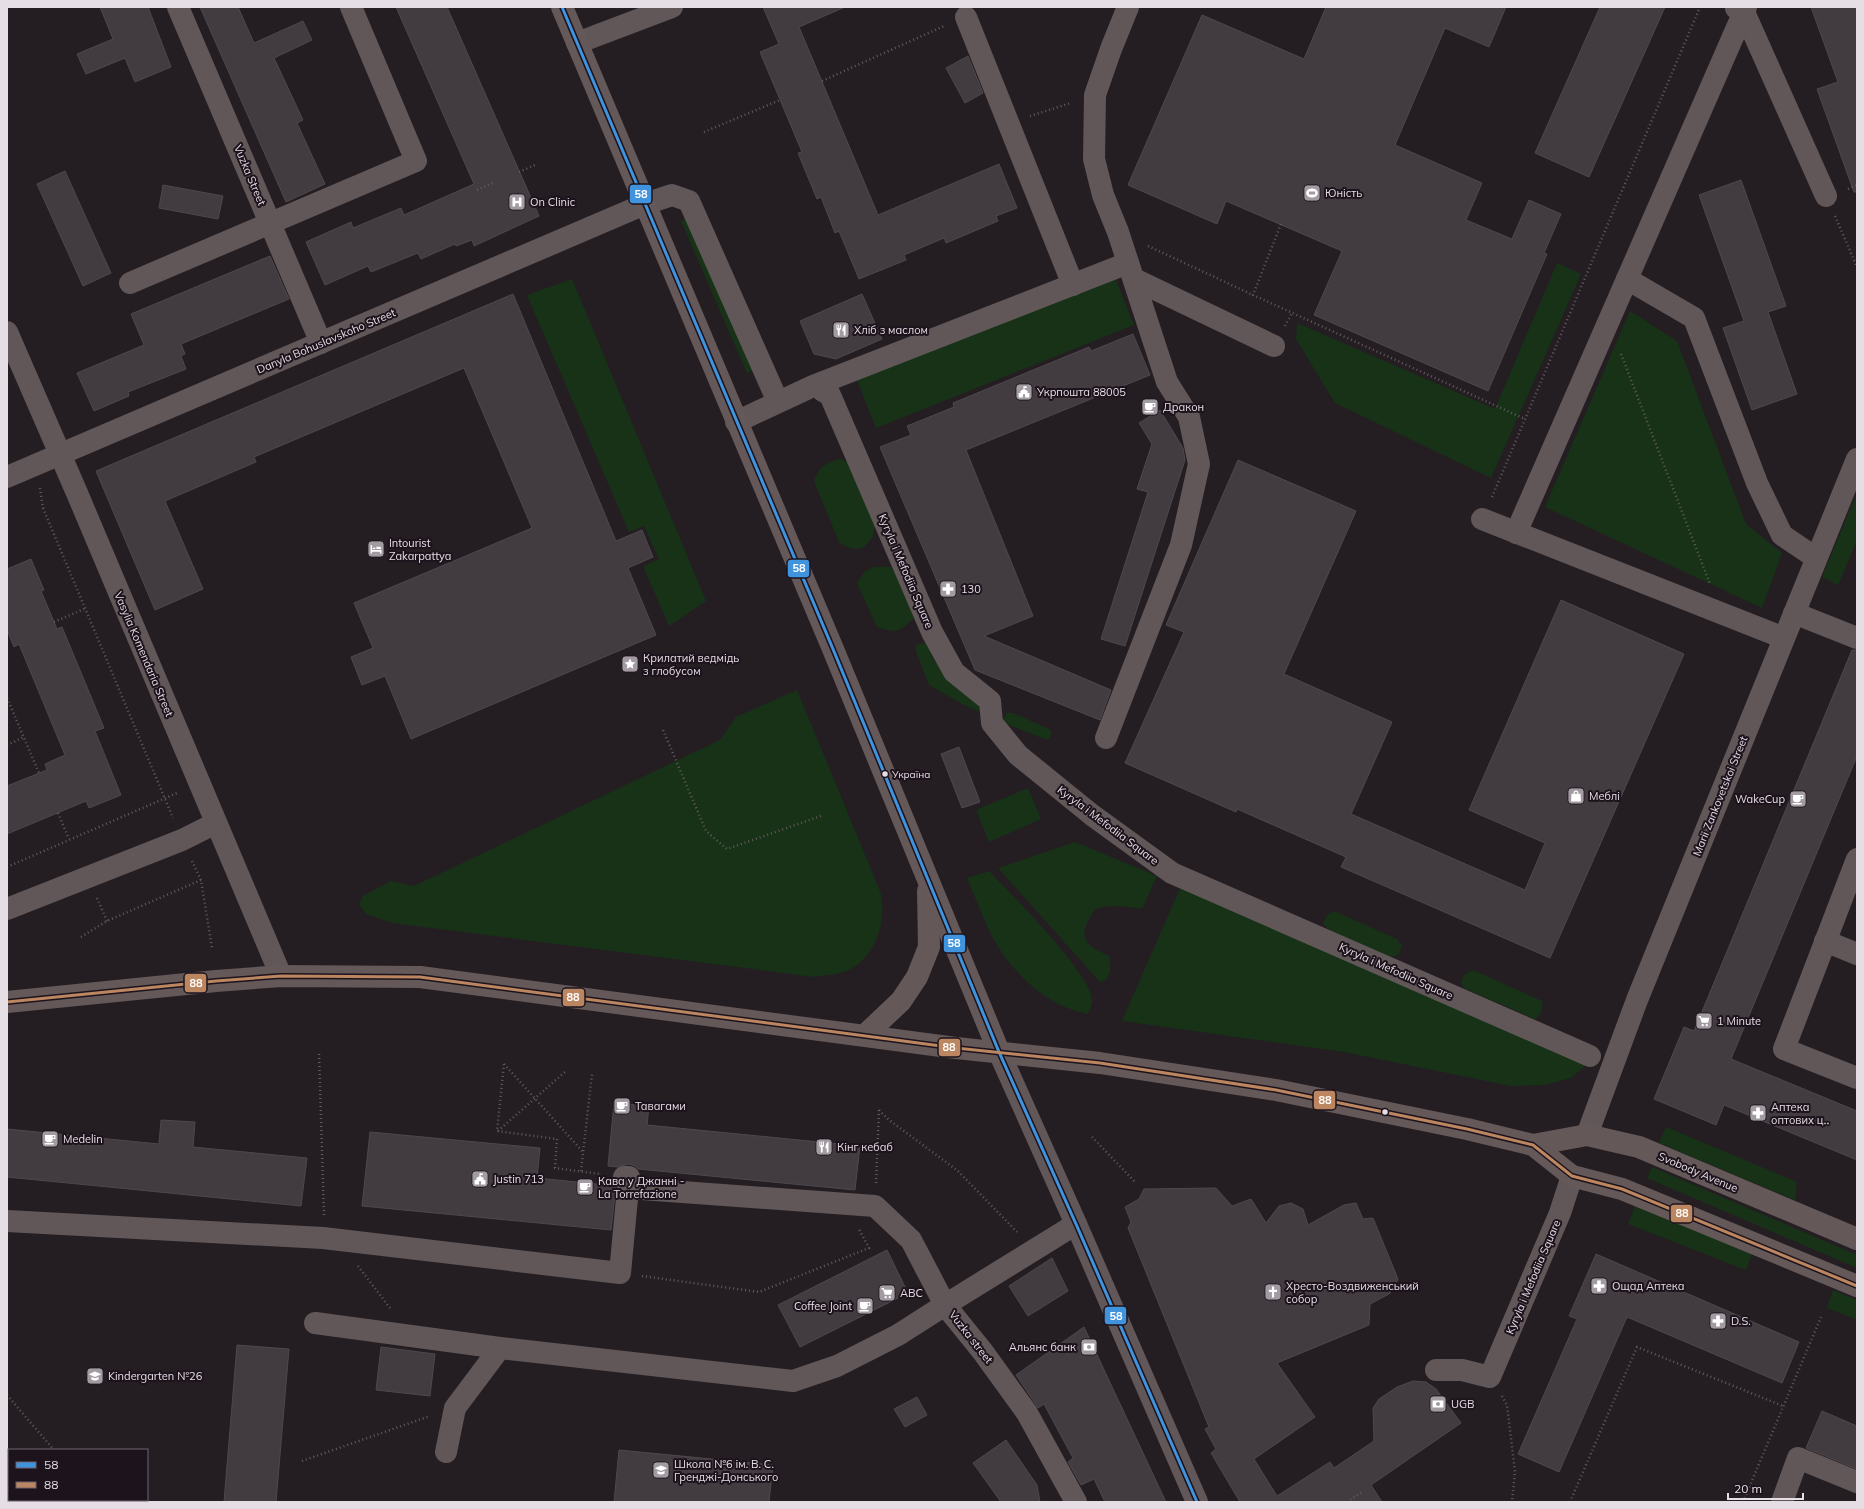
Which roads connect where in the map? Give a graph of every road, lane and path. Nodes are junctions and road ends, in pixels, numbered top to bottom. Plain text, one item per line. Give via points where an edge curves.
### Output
1 (178, 7) edge
2 (351, 7) edge
3 (562, 7) edge
4 (672, 7) edge
5 (1128, 7) edge
6 (1700, 7) edge
7 (1741, 8) edge
8 (966, 17) joint
9 (576, 43) junction
10 (822, 81) dead end
11 (1095, 95) junction
12 (780, 100) dead end
13 (1008, 122) junction
14 (704, 132) dead end
15 (535, 165) dead end
16 (519, 172) dead end
17 (495, 182) dead end
18 (477, 190) dead end
19 (1826, 196) joint
20 (645, 204) junction
21 (270, 223) junction
22 (1281, 224) dead end
23 (1118, 232) junction
24 (1857, 267) edge
25 (1131, 271) junction
26 (1627, 279) junction
27 (130, 283) dead end
28 (1073, 285) junction
29 (1253, 295) junction
30 (1608, 321) junction
31 (7, 332) edge
32 (321, 343) junction
33 (1274, 346) dead end
34 (823, 391) dead end
35 (778, 402) junction
36 (1525, 419) junction
37 (736, 422) junction
38 (60, 456) junction
39 (1857, 459) edge
40 (7, 477) edge
41 (42, 508) dead end
42 (1482, 519) joint
43 (1516, 532) junction
44 (1816, 558) junction
45 (84, 609) junction
46 (1722, 614) junction
47 (1794, 614) junction
48 (54, 622) dead end
49 (1784, 638) junction
50 (1857, 638) edge
51 (11, 640) dead end
52 (7, 641) edge
53 (7, 698) edge
54 (663, 730) dead end
55 (24, 737) junction
56 (1106, 738) dead end
57 (7, 745) edge
58 (39, 773) dead end
59 (199, 784) junction
60 (165, 798) junction
61 (58, 813) dead end
62 (821, 816) dead end
63 (216, 823) junction
64 (70, 839) junction
65 (182, 840) junction
66 (1857, 859) edge
67 (7, 867) edge
68 (928, 878) junction
69 (201, 880) junction
70 (7, 909) edge
71 (81, 937) dead end
72 (1825, 941) junction
73 (212, 948) dead end
74 (1857, 954) edge
75 (281, 976) junction
76 (7, 1002) edge
77 (865, 1035) junction
78 (999, 1052) junction
79 (319, 1054) dead end
80 (1590, 1056) dead end
81 (566, 1071) dead end
82 (592, 1074) dead end
83 (1857, 1078) edge
84 (535, 1098) junction
85 (497, 1132) junction
86 (1587, 1134) junction
87 (1092, 1137) dead end
88 (1533, 1145) junction
89 (583, 1152) junction
90 (581, 1171) junction
91 (1572, 1176) junction
92 (618, 1180) junction
93 (1136, 1183) dead end
94 (847, 1204) junction
95 (875, 1206) junction
96 (324, 1218) dead end
97 (7, 1221) edge
98 (1076, 1224) junction
99 (1857, 1239) edge
100 (339, 1240) junction
101 (1034, 1250) junction
102 (620, 1273) junction
103 (1857, 1286) edge
104 (945, 1305) junction
105 (1821, 1317) dead end
106 (315, 1323) dead end
107 (412, 1337) junction
108 (500, 1348) junction
109 (1436, 1370) dead end
110 (1490, 1377) junction
111 (7, 1395) edge
112 (1783, 1406) junction
113 (455, 1408) junction
114 (53, 1449) edge
115 (446, 1452) dead end
116 (302, 1461) dead end
117 (1857, 1482) edge
118 (1362, 1492) dead end
119 (1076, 1502) edge
120 (1197, 1502) edge
121 (1347, 1502) edge
122 (1512, 1502) edge
123 (1570, 1502) edge
124 (1743, 1502) edge
125 (1782, 1502) edge

1 - 21 street, Vuzka Street
2 - 21 street via 416,161
3 - 9 main road
4 - 9 street
5 - 11 street
6 - 36 path
7 - 19 street
7 - 26 street
8 - 10 path
8 - 13 street
9 - 20 main road
11 - 13 path
11 - 23 street via 1094,159 1103,195
12 - 14 path
13 - 28 street
15 - 16 path
17 - 18 path
19 - 24 path
20 - 32 street, Danyla Bohuslavskoho Street
20 - 35 street, Danyla Bohuslavskoho Street via 672,195 690,201
20 - 37 main road
21 - 27 street
21 - 32 street, Vuzka Street
22 - 29 path
23 - 25 street
23 - 29 path
25 - 28 street
25 - 33 street
25 - 56 street via 1167,382 1189,417 1199,464 1181,545
26 - 30 street
26 - 44 street via 1694,318 1757,483 1782,535
28 - 35 street
29 - 36 path
30 - 43 street
30 - 46 path
31 - 38 street, Vasylia Komendaria Street
32 - 38 street, Danyla Bohuslavskoho Street
34 - 80 street, Kyryla i Mefodiia Square via 830,394 932,632 954,672 990,701 992,723 1018,755 1092,815 1172,873
35 - 37 street
36 - 42 path
37 - 68 main road
38 - 40 street, Danyla Bohuslavskoho Street
38 - 59 street, Vasylia Komendaria Street
39 - 44 street, Marii Zankovetskoi Street
41 - 45 path
42 - 43 street
43 - 46 street
44 - 47 street, Marii Zankovetskoi Street
45 - 48 path
45 - 60 path
46 - 49 street
47 - 49 street, Marii Zankovetskoi Street
47 - 50 street
49 - 86 street, Marii Zankovetskoi Street via 1637,1000
51 - 52 path
53 - 55 path
54 - 62 path via 706,831 727,849
55 - 57 path
55 - 58 path
59 - 60 path
59 - 63 street, Vasylia Komendaria Street
60 - 64 path
60 - 65 path
61 - 64 path
63 - 65 street
63 - 75 street, Vasylia Komendaria Street
64 - 67 path
65 - 69 path
65 - 70 street
66 - 72 street
68 - 77 main road via 929,947 917,977 901,1001
68 - 78 main road
69 - 71 path via 107,921
69 - 73 path
72 - 74 street
72 - 83 street via 1784,1049
75 - 76 main road, Svobody Avenue
75 - 77 main road, Svobody Avenue via 420,977
77 - 78 main road, Svobody Avenue
78 - 88 main road, Svobody Avenue via 1100,1063 1276,1090 1467,1128
78 - 98 street
79 - 96 path
81 - 84 path
82 - 89 path
84 - 85 path
84 - 85 path via 504,1064
84 - 89 path
85 - 90 path via 558,1139 555,1168
86 - 88 main road, Svobody Avenue
86 - 99 main road, Svobody Avenue via 1638,1147
87 - 93 path
88 - 91 main road, Svobody Avenue
89 - 90 path
90 - 92 path
91 - 103 main road, Svobody Avenue via 1622,1189
91 - 110 street, Kyryla i Mefodiia Square via 1560,1213
92 - 94 street
92 - 102 street
94 - 95 street
94 - 102 path via 869,1248 759,1292
95 - 101 path via 879,1110 958,1171
95 - 104 street via 911,1240
97 - 100 street
98 - 101 street, Vuzka street
98 - 120 street
100 - 102 street
100 - 107 path
101 - 104 street, Vuzka street
104 - 108 street via 898,1335 837,1366 794,1381
104 - 119 street, Vuzka street via 1027,1413
105 - 112 path
106 - 107 street
107 - 108 street
108 - 113 street
109 - 110 street via 1462,1370
110 - 122 path via 1507,1405 1515,1472
111 - 114 path
112 - 123 path via 1637,1347
112 - 124 path
113 - 115 street
113 - 116 path
117 - 125 street via 1798,1458
118 - 121 path

